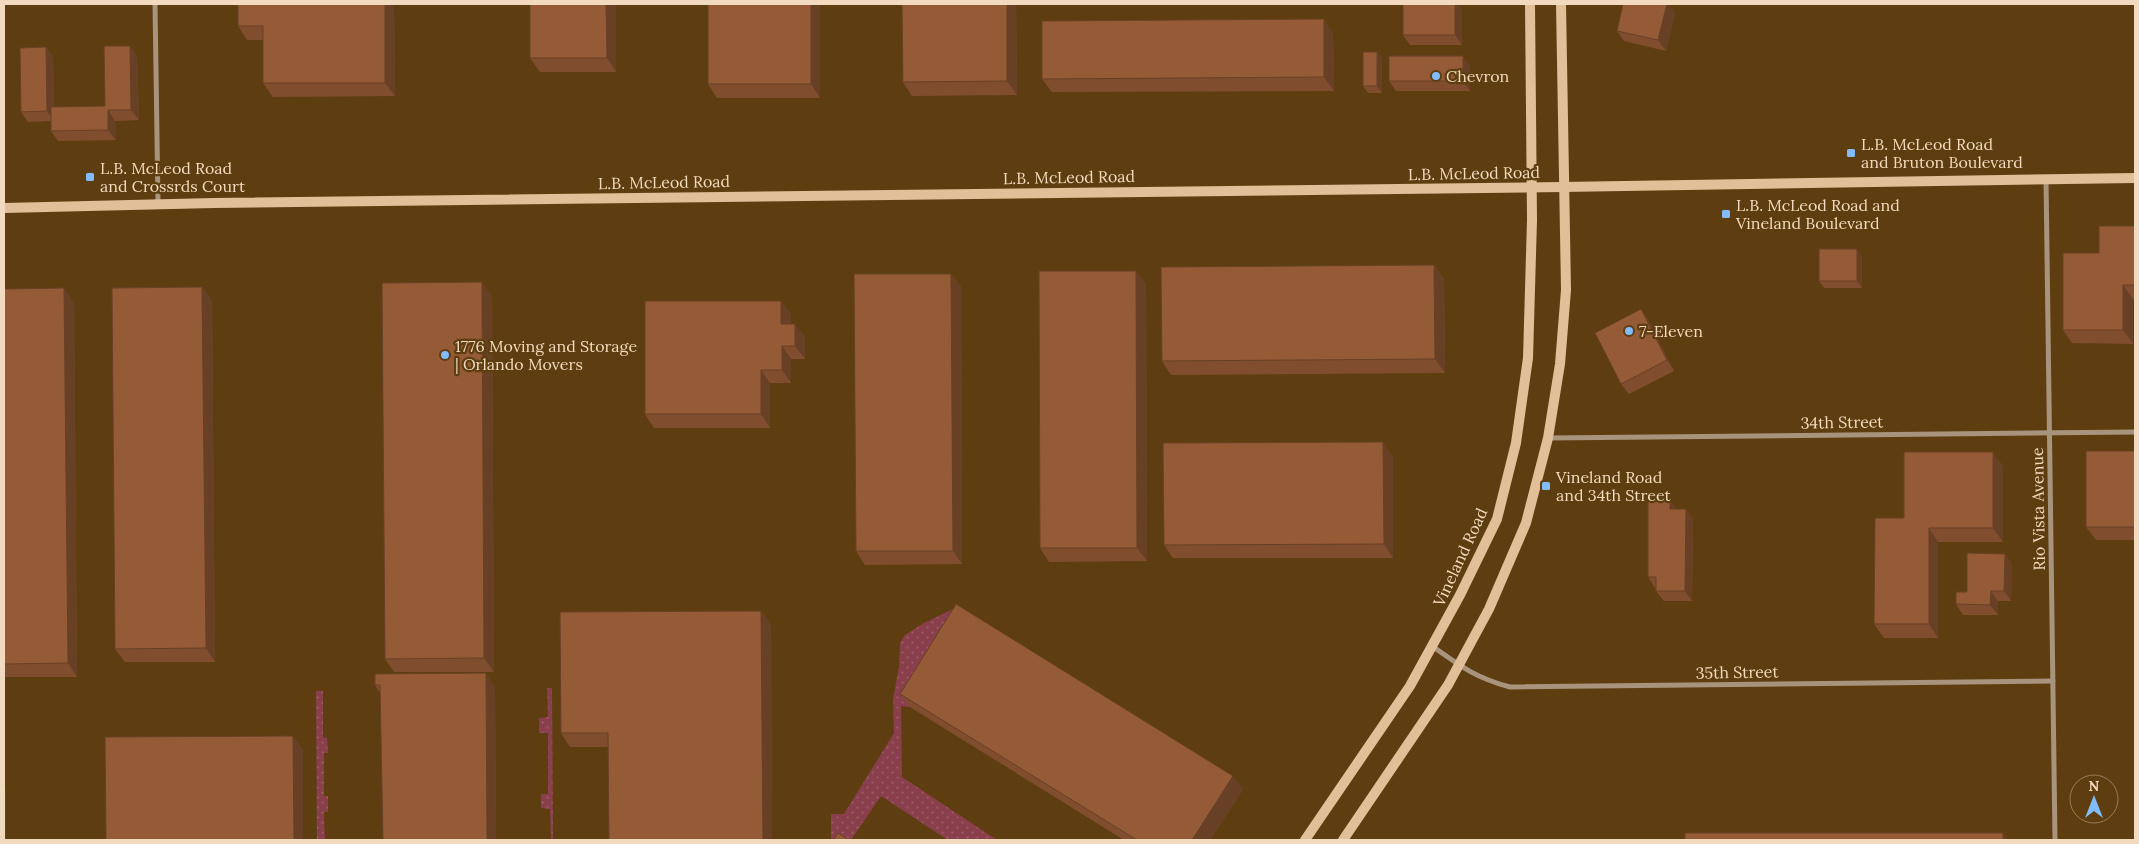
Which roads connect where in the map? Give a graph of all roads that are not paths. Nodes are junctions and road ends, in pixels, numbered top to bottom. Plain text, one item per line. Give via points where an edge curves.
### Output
1 (155, 4) edge
2 (1530, 4) edge
3 (1561, 4) edge
4 (2046, 178) junction
5 (2135, 178) edge
6 (1532, 187) junction
7 (1562, 187) junction
8 (158, 204) junction
9 (4, 208) edge
10 (2049, 432) junction
11 (2135, 432) edge
12 (1548, 438) junction
13 (1432, 646) junction
14 (1458, 666) junction
15 (2053, 682) junction
16 (1305, 840) edge
17 (1343, 840) edge
18 (2055, 840) edge

1 - 8 street
2 - 6 street, Vineland Road
3 - 7 street
4 - 5 street, L.B. McLeod Road
4 - 7 street, L.B. McLeod Road
4 - 10 street, Rio Vista Avenue
6 - 7 street, L.B. McLeod Road
6 - 8 street, L.B. McLeod Road
6 - 13 street, Vineland Road via 1528,358 1516,442 1497,519
7 - 12 street via 1566,290 1560,364
8 - 9 street, L.B. McLeod Road
10 - 11 street, 34th Street
10 - 12 street, 34th Street
10 - 15 street, Rio Vista Avenue
12 - 14 street via 1526,523 1489,609
13 - 14 street, 35th Street
13 - 16 street, Vineland Road via 1410,686
14 - 15 street, 35th Street via 1485,681 1510,687
14 - 17 street
15 - 18 street, Rio Vista Avenue

